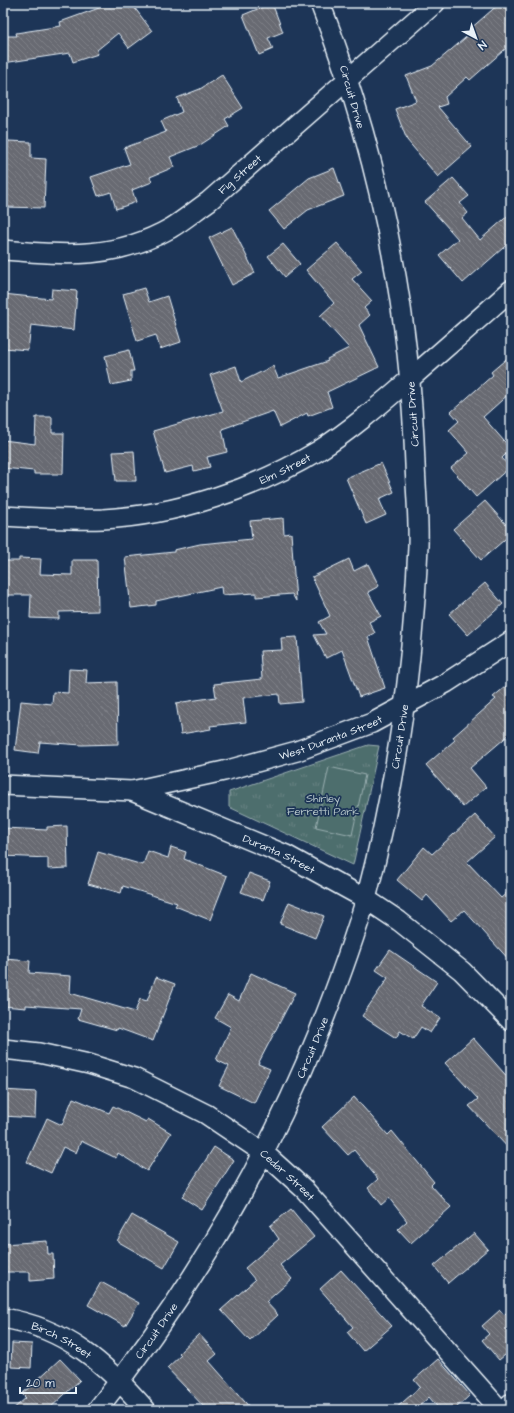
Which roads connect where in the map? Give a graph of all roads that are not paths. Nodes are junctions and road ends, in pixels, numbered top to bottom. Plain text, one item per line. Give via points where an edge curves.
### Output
1 (320, 3) edge
2 (435, 3) edge
3 (348, 79) junction
4 (3, 250) edge
5 (511, 290) edge
6 (410, 378) junction
7 (3, 516) edge
8 (511, 641) edge
9 (404, 706) junction
10 (3, 785) edge
11 (132, 791) junction
12 (366, 899) junction
13 (511, 1021) edge
14 (3, 1049) edge
15 (264, 1153) junction
16 (3, 1318) edge
17 (120, 1382) junction
18 (511, 1405) edge
19 (96, 1410) edge
20 (146, 1410) edge
21 (500, 1410) edge
22 (506, 1410) edge

1 - 3 street, Circuit Drive
2 - 3 street, Fig Street
3 - 4 street, Fig Street via 209,201 171,228 136,244 102,253 67,255
3 - 6 street, Circuit Drive via 378,187 405,327
5 - 6 street, Elm Street
6 - 7 street, Elm Street via 354,425 318,451 288,468 220,495 149,513 104,519
6 - 9 street, Circuit Drive via 418,543
8 - 9 street, West Duranta Street
9 - 11 street, West Duranta Street via 372,723 297,751 224,771
9 - 12 street, Circuit Drive via 387,808
10 - 11 street, Duranta Street
11 - 12 street, Duranta Street via 286,855
12 - 13 street, Duranta Street via 452,962
12 - 15 street, Circuit Drive via 332,999 306,1063
14 - 15 street, Cedar Street via 39,1053 89,1064 134,1078 206,1114
15 - 17 street, Circuit Drive via 225,1225 183,1293
15 - 21 street, Cedar Street via 304,1189
16 - 17 street, Birch Street via 44,1328 69,1340 85,1350
17 - 19 street, Circuit Drive
17 - 20 street, Birch Street
18 - 22 street

